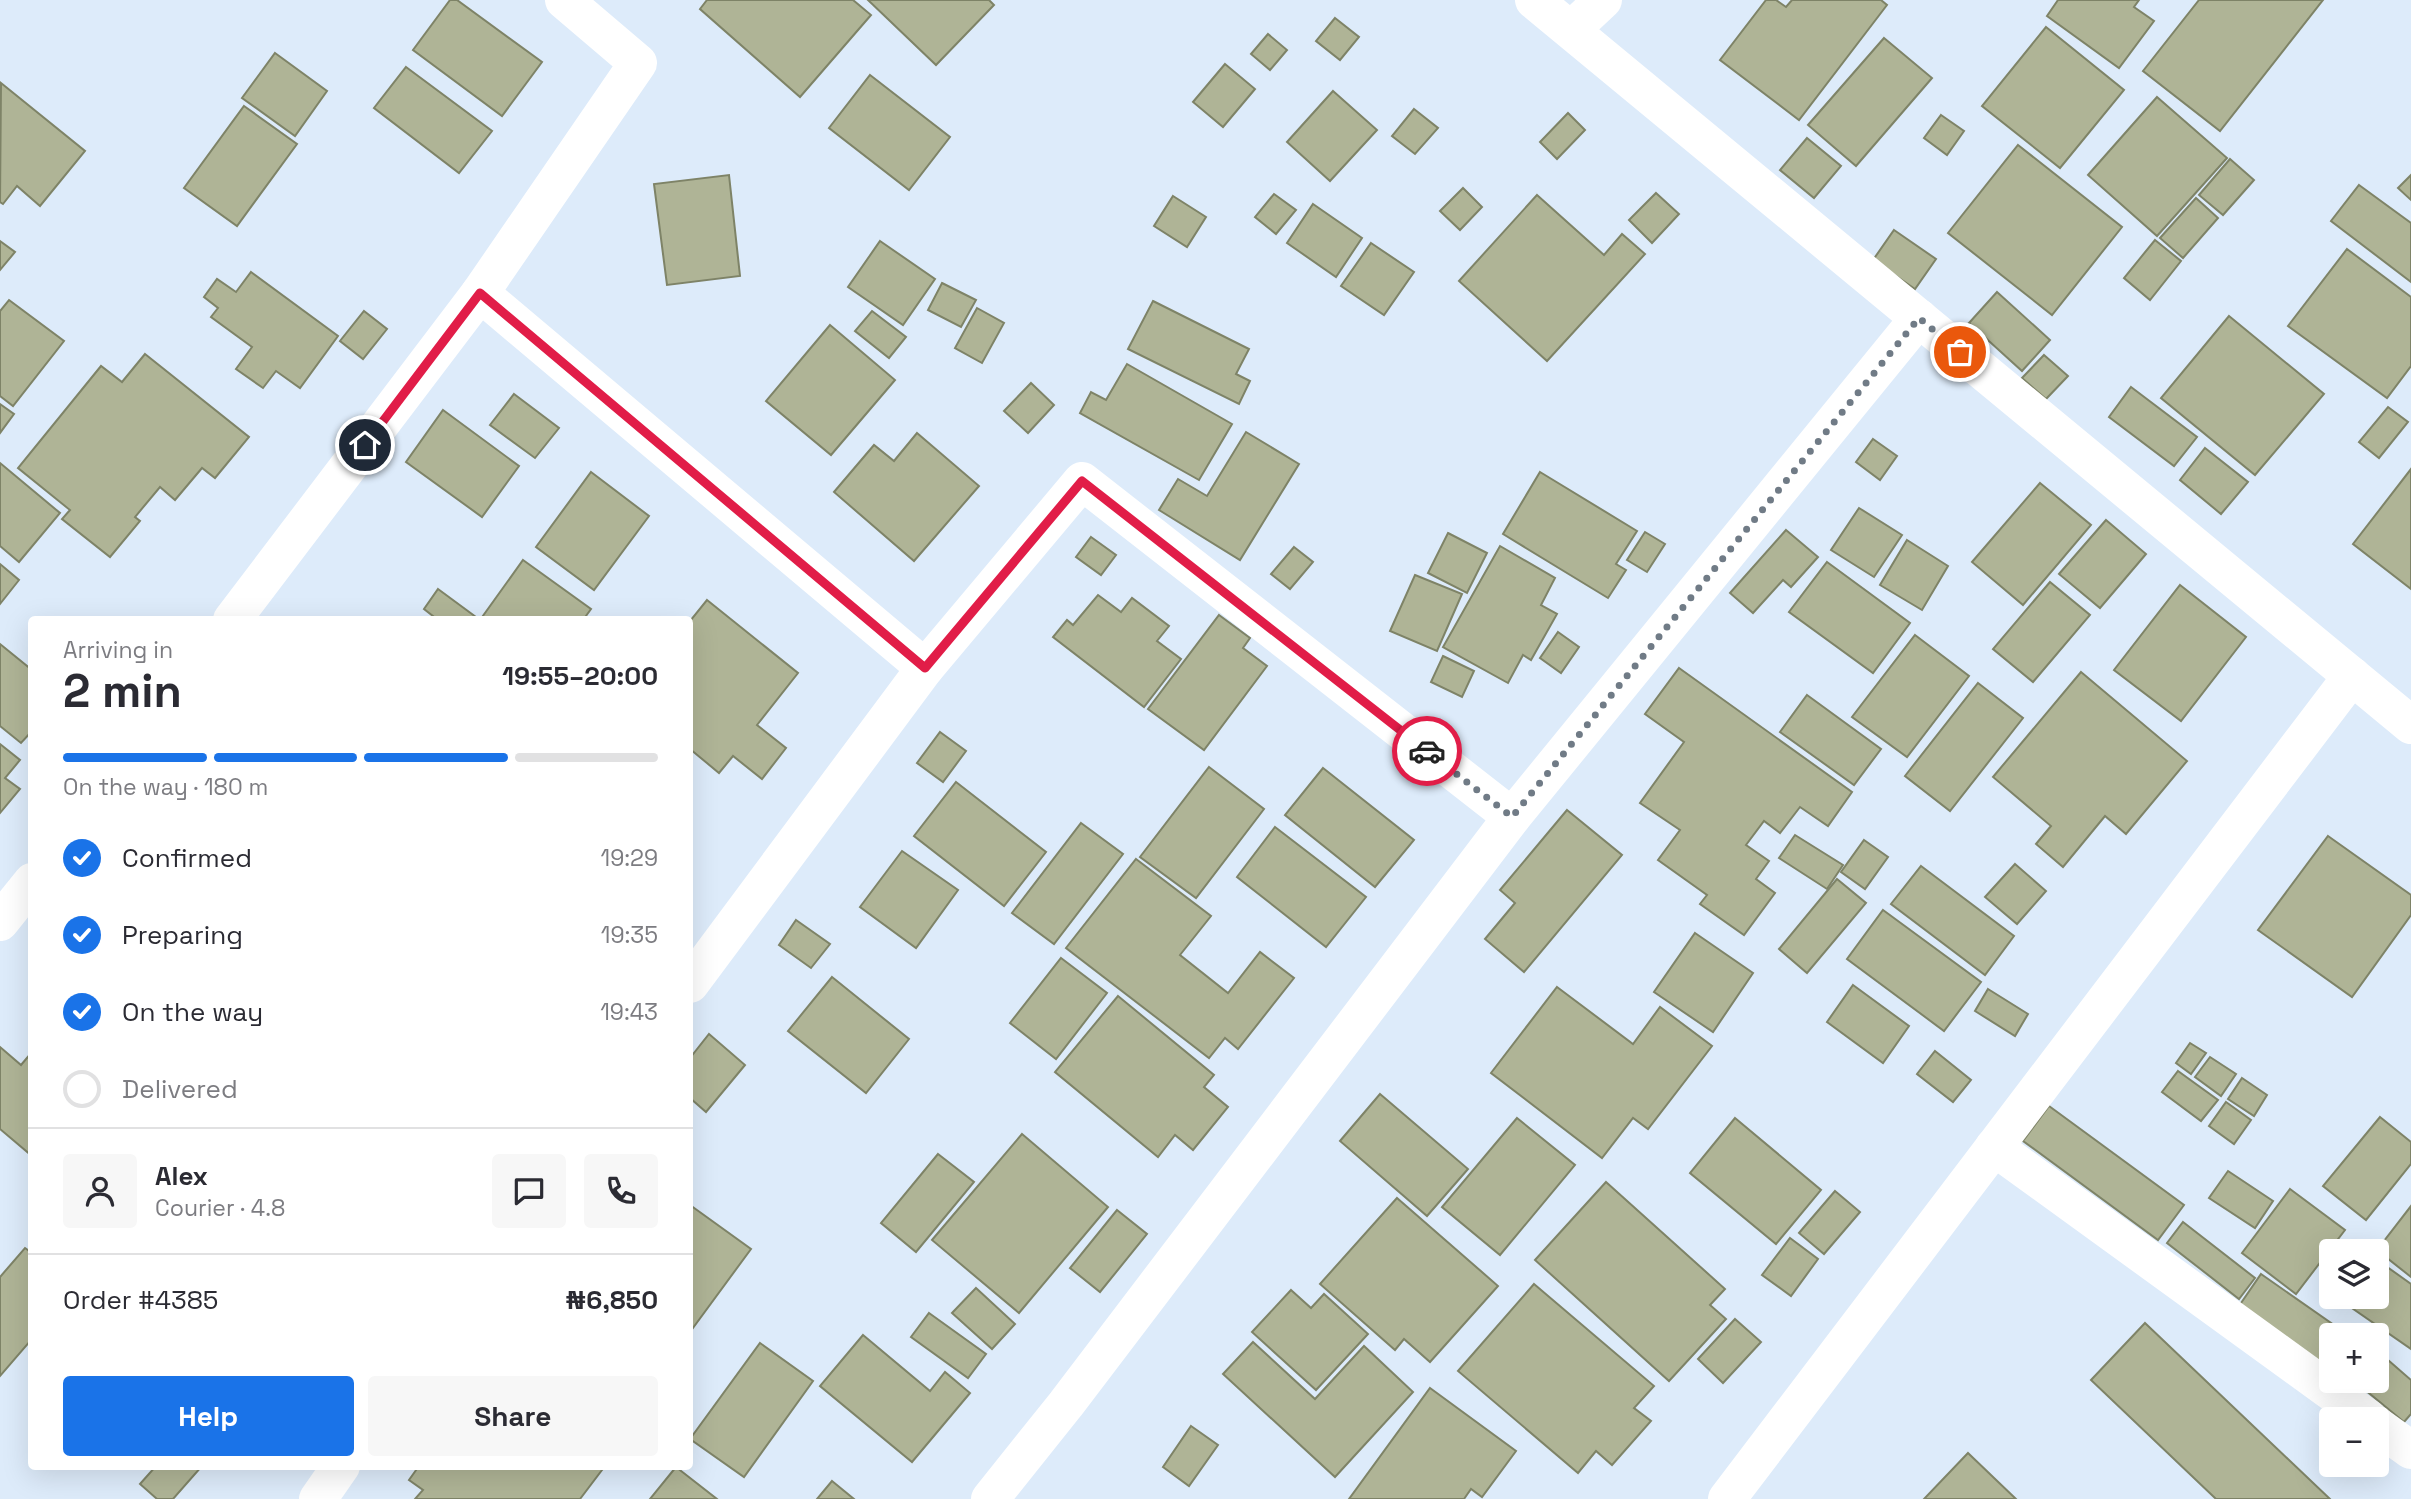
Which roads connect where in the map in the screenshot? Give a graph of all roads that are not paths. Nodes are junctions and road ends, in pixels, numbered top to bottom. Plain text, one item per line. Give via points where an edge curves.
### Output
1 (564, 0) edge
2 (1534, 0) edge
3 (1604, 0) edge
4 (1571, 30) junction
5 (480, 293) junction
6 (1919, 318) junction
7 (235, 616) edge
8 (925, 668) junction
9 (2352, 676) junction
10 (2411, 725) edge
11 (1512, 817) junction
12 (28, 887) edge
13 (0, 922) edge
14 (693, 980) edge
15 (1994, 1147) junction
16 (2352, 1407) edge
17 (2389, 1434) edge
18 (2411, 1450) edge
19 (338, 1470) edge
20 (318, 1499) edge
21 (990, 1499) edge
22 (1727, 1499) edge

1 - 5 street via 638,63
2 - 4 street
3 - 4 street
4 - 6 street
5 - 7 street
5 - 8 street
6 - 9 street
6 - 11 street
8 - 11 street via 1082,481
8 - 14 street
9 - 10 street
9 - 15 street
11 - 21 street
12 - 13 street
15 - 16 street
15 - 22 street
17 - 18 street
19 - 20 street

